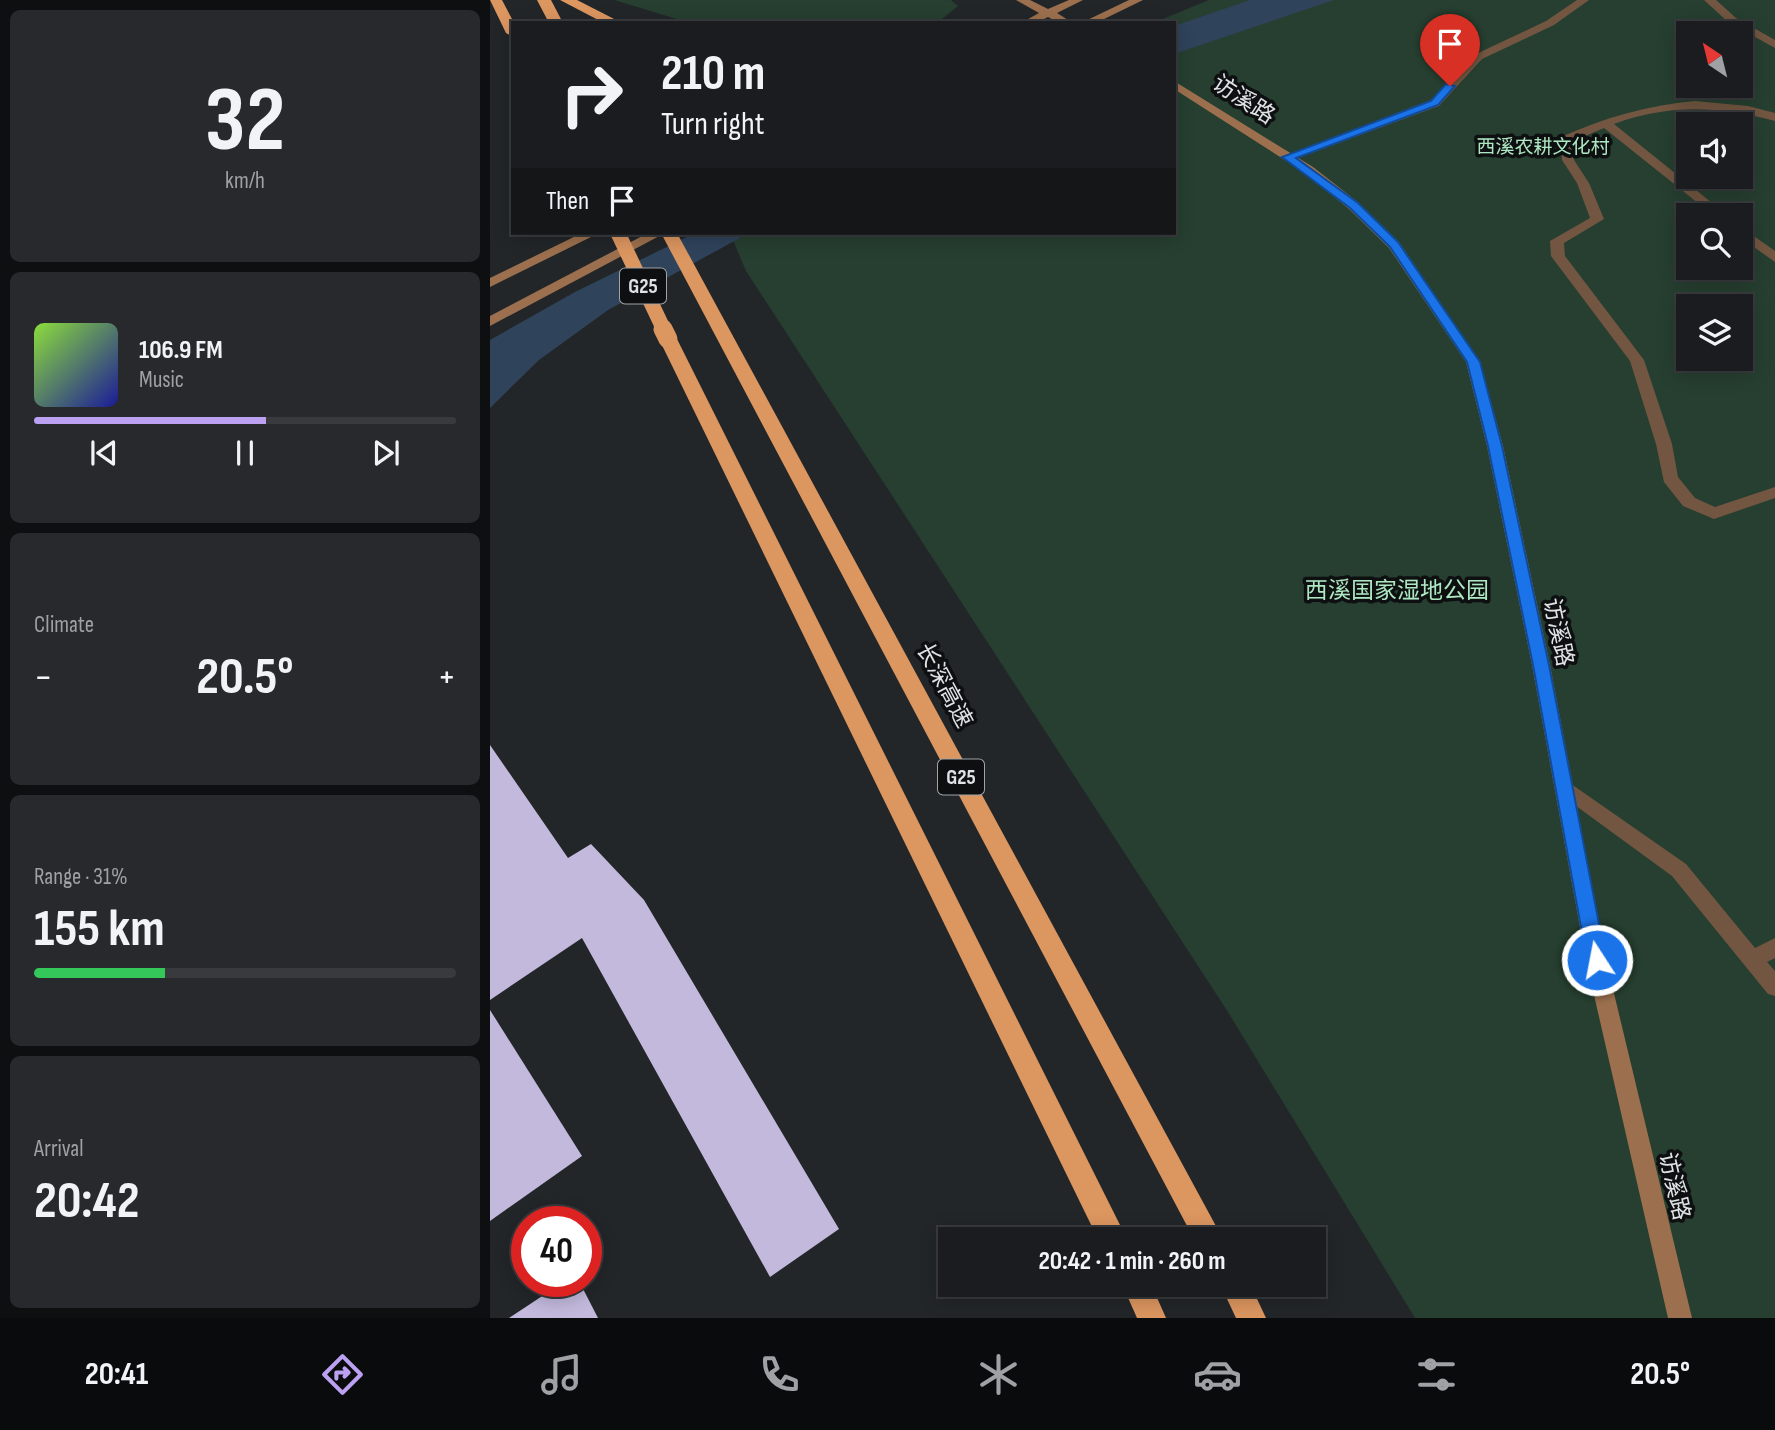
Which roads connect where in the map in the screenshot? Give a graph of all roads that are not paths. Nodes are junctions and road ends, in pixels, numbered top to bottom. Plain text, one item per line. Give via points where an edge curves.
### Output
1 (495, 0) edge
2 (544, 0) edge
3 (567, 0) edge
4 (1021, 0) edge
5 (1078, 0) edge
6 (1138, 0) edge
7 (1584, 0) edge
8 (1709, 0) edge
9 (1047, 13) junction
10 (555, 21) edge
11 (611, 21) edge
12 (1030, 21) edge
13 (1064, 21) edge
14 (1091, 21) edge
15 (511, 29) edge
16 (1775, 45) edge
17 (1176, 85) edge
18 (1775, 117) edge
19 (1605, 123) junction
20 (1288, 157) junction
21 (1706, 203) edge
22 (588, 235) edge
23 (619, 235) edge
24 (654, 235) edge
25 (670, 235) edge
26 (1753, 241) edge
27 (1775, 258) edge
28 (490, 283) edge
29 (490, 322) edge
30 (1775, 492) edge
31 (1564, 787) junction
32 (1775, 947) edge
33 (1753, 960) junction
34 (1775, 987) edge
35 (1107, 1227) edge
36 (1203, 1227) edge
37 (1142, 1297) edge
38 (1241, 1297) edge
39 (1152, 1318) edge
40 (1252, 1318) edge
41 (1680, 1318) edge

1 - 15 highway
2 - 10 highway
3 - 11 highway
4 - 9 street
5 - 9 street
6 - 14 street
7 - 20 lane via 1550,23 1478,57 1434,103
8 - 16 lane via 1732,20
9 - 12 street
9 - 13 street
17 - 20 street, 访溪路
18 - 19 lane via 1736,106 1701,104 1658,108
19 - 21 lane
19 - 30 lane via 1565,140 1568,160 1597,219 1556,242 1558,256 1637,360 1670,478 1689,502 1713,513
20 - 31 street, 访溪路 via 1354,206 1394,245 1473,362 1495,446
22 - 28 street
23 - 35 highway, G25, bridge
24 - 29 street
25 - 36 highway, 长深高速 / G25
26 - 27 lane
31 - 33 lane via 1679,870
31 - 41 street, 访溪路 via 1597,960
32 - 33 lane
33 - 34 lane
37 - 39 highway
38 - 40 highway

